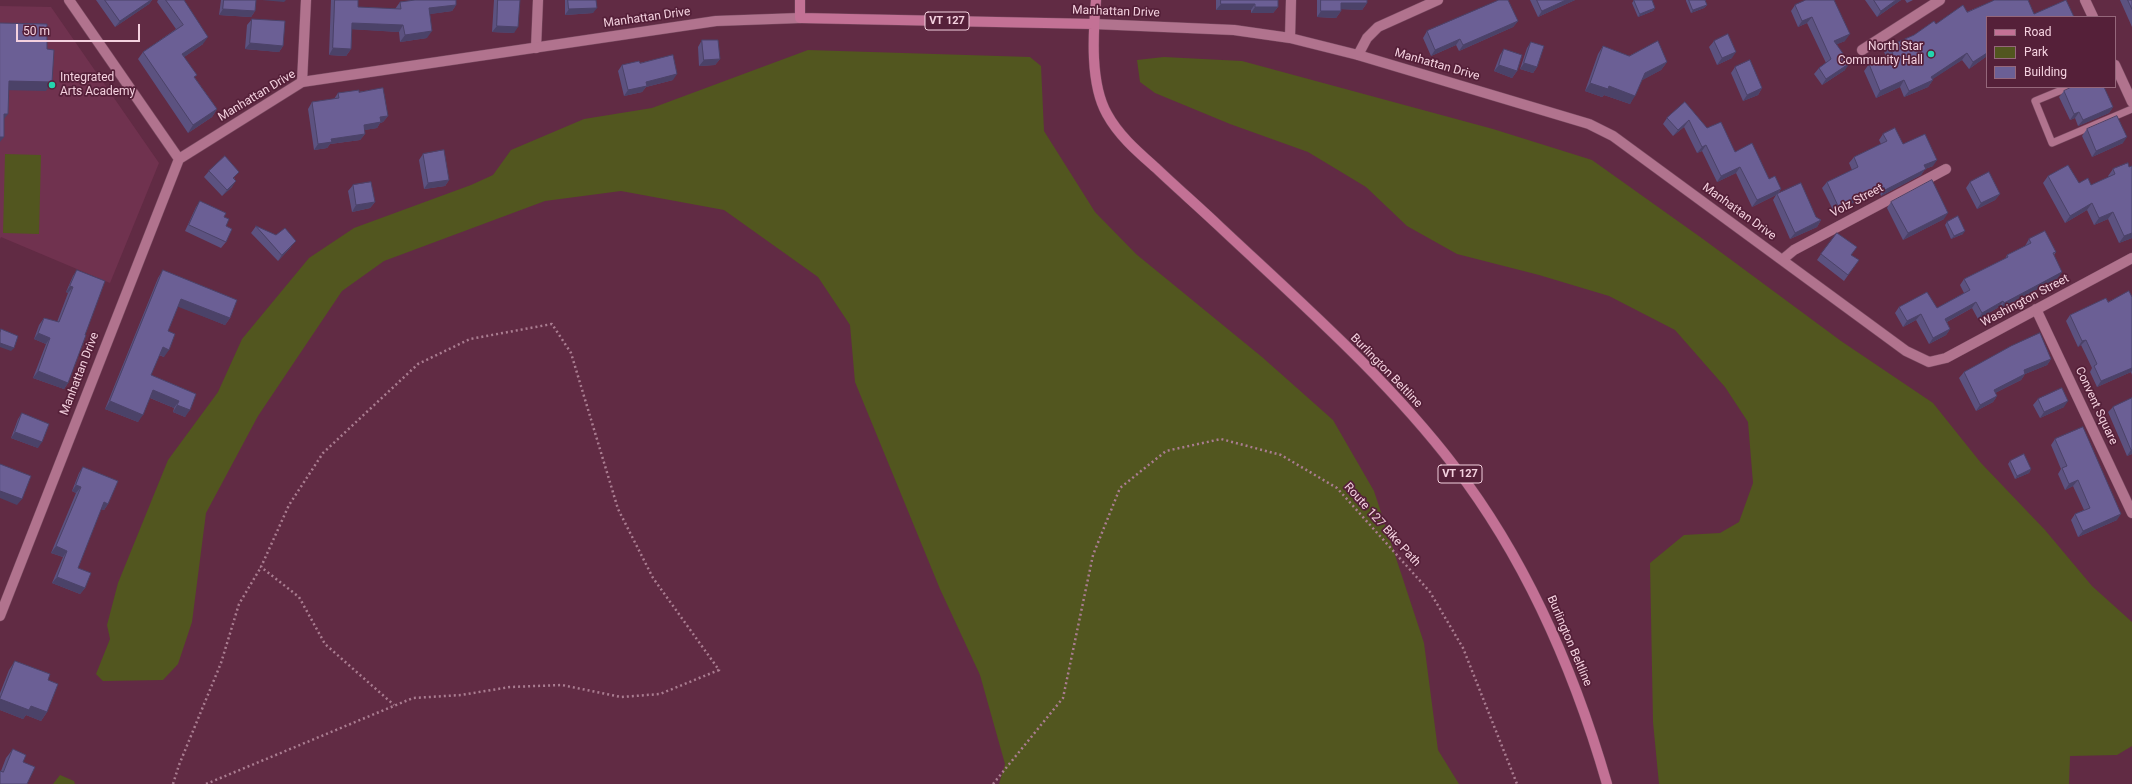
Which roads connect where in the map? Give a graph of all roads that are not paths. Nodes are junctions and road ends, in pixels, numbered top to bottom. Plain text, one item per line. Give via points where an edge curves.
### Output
1 (69, 0) edge
2 (306, 0) edge
3 (538, 0) edge
4 (800, 0) edge
5 (1096, 0) edge
6 (1291, 0) edge
7 (1438, 0) edge
8 (1940, 0) edge
9 (2085, 0) edge
10 (2093, 16) edge
11 (800, 18) junction
12 (1094, 24) junction
13 (1290, 38) junction
14 (536, 48) junction
15 (1862, 50) dead end
16 (1358, 55) junction
17 (2116, 69) edge
18 (302, 82) junction
19 (2068, 88) edge
20 (2132, 102) edge
21 (2132, 109) edge
22 (179, 159) junction
23 (1946, 169) dead end
24 (2132, 258) edge
25 (1782, 260) junction
26 (2036, 309) junction
27 (1929, 362) joint
28 (2132, 513) edge
29 (0, 616) edge
30 (1607, 784) edge

1 - 22 street
2 - 18 street
3 - 14 street
4 - 11 main road
5 - 12 main road, VT 127
6 - 13 street
7 - 16 street via 1378,28 1367,38
8 - 15 street
9 - 10 street
11 - 12 main road, Manhattan Drive / VT 127
11 - 14 street, Manhattan Drive via 716,21
12 - 13 street, Manhattan Drive via 1234,30
12 - 30 main road, Burlington Beltline / VT 127 via 1096,83 1106,112 1116,129 1369,370 1424,428 1485,508 1520,567 1560,646 1592,731
13 - 16 street, Manhattan Drive
14 - 18 street, Manhattan Drive
16 - 25 street, Manhattan Drive via 1595,127 1613,136
17 - 20 street
18 - 22 street, Manhattan Drive
19 - 21 lane via 2035,101 2052,143
22 - 29 street, Manhattan Drive
23 - 25 street, Volz Street via 1794,250
24 - 26 street, Washington Street
25 - 27 street, Manhattan Drive via 1906,350
26 - 27 street, Washington Street via 1946,358
26 - 28 street, Convent Square

